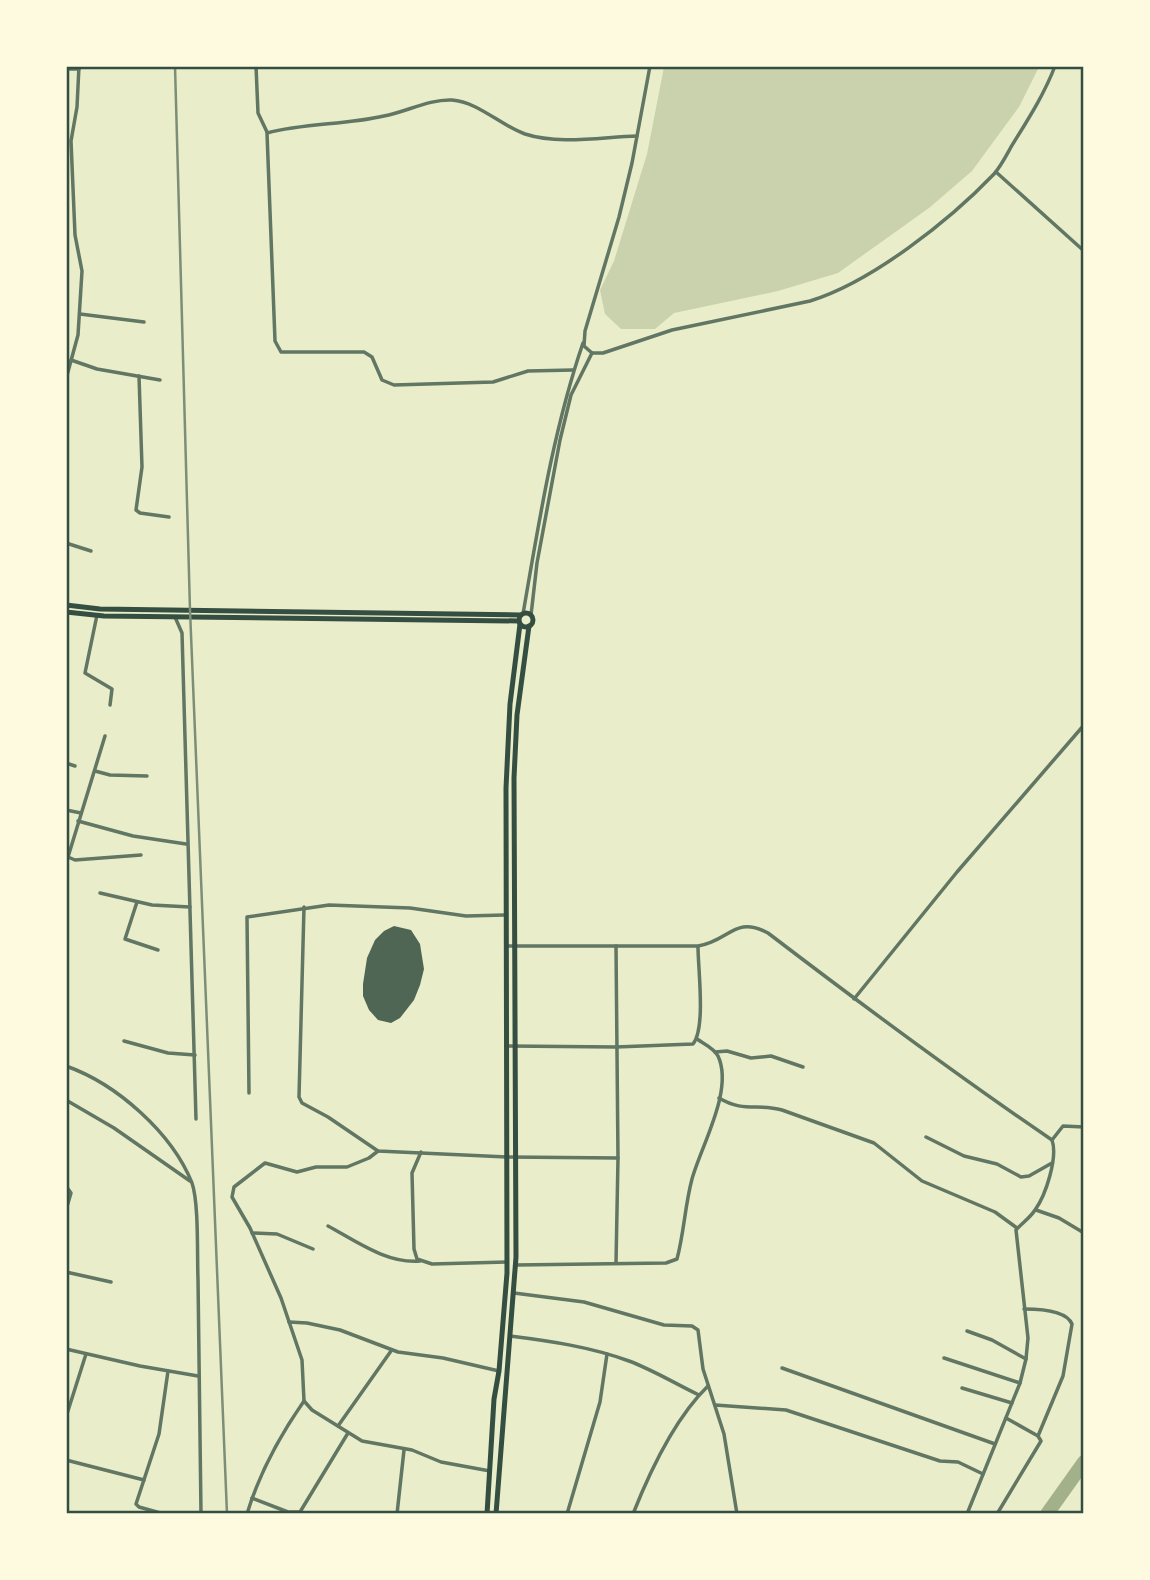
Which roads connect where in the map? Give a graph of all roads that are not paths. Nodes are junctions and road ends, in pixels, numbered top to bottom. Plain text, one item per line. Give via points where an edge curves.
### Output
1 (256, 66) edge
2 (650, 66) edge
3 (1055, 66) edge
4 (79, 68) edge
5 (66, 69) edge
6 (267, 133) junction
7 (637, 136) junction
8 (996, 172) junction
9 (1083, 251) edge
10 (80, 314) junction
11 (144, 322) dead end
12 (583, 342) junction
13 (592, 353) junction
14 (71, 360) junction
15 (573, 370) junction
16 (139, 376) junction
17 (66, 379) edge
18 (160, 380) dead end
19 (169, 517) dead end
20 (66, 543) edge
21 (92, 551) dead end
22 (66, 605) edge
23 (66, 612) edge
24 (97, 615) junction
25 (531, 615) junction
26 (176, 617) junction
27 (520, 618) junction
28 (529, 626) junction
29 (110, 705) dead end
30 (1083, 725) edge
31 (105, 736) dead end
32 (66, 763) edge
33 (75, 766) dead end
34 (94, 771) junction
35 (147, 776) dead end
36 (66, 810) edge
37 (80, 813) junction
38 (78, 821) junction
39 (187, 844) junction
40 (141, 855) dead end
41 (100, 893) dead end
42 (138, 902) junction
43 (190, 907) junction
44 (304, 907) junction
45 (505, 915) junction
46 (506, 946) junction
47 (514, 946) junction
48 (615, 946) junction
49 (698, 946) junction
50 (158, 950) dead end
51 (853, 999) junction
52 (697, 1040) junction
53 (124, 1041) dead end
54 (506, 1046) junction
55 (516, 1046) junction
56 (616, 1047) junction
57 (715, 1052) junction
58 (195, 1055) junction
59 (66, 1066) edge
60 (803, 1067) dead end
61 (250, 1093) dead end
62 (719, 1098) junction
63 (66, 1100) edge
64 (196, 1119) dead end
65 (1083, 1127) edge
66 (926, 1137) dead end
67 (1052, 1140) junction
68 (378, 1151) junction
69 (421, 1151) junction
70 (507, 1157) junction
71 (516, 1157) junction
72 (618, 1158) junction
73 (1052, 1163) junction
74 (191, 1182) junction
75 (66, 1186) edge
76 (1035, 1209) junction
77 (66, 1210) edge
78 (328, 1226) dead end
79 (1017, 1228) junction
80 (252, 1233) junction
81 (1083, 1233) edge
82 (313, 1249) dead end
83 (420, 1261) junction
84 (508, 1262) junction
85 (615, 1263) junction
86 (516, 1265) junction
87 (66, 1272) edge
88 (111, 1282) dead end
89 (514, 1293) junction
90 (1024, 1308) junction
91 (289, 1322) junction
92 (967, 1331) dead end
93 (510, 1336) junction
94 (66, 1349) edge
95 (391, 1350) junction
96 (86, 1354) junction
97 (607, 1354) junction
98 (944, 1358) dead end
99 (1026, 1359) junction
100 (782, 1368) dead end
101 (168, 1371) junction
102 (499, 1371) junction
103 (198, 1376) junction
104 (1020, 1383) junction
105 (708, 1385) junction
106 (962, 1388) dead end
107 (699, 1395) junction
108 (304, 1401) junction
109 (1012, 1403) junction
110 (715, 1405) junction
111 (66, 1418) edge
112 (1006, 1419) junction
113 (338, 1426) junction
114 (348, 1433) junction
115 (1038, 1436) junction
116 (995, 1444) junction
117 (404, 1449) junction
118 (66, 1460) edge
119 (490, 1471) junction
120 (983, 1474) junction
121 (144, 1480) junction
122 (252, 1498) junction
123 (164, 1514) edge
124 (201, 1514) edge
125 (247, 1514) edge
126 (397, 1514) edge
127 (487, 1514) edge
128 (496, 1514) edge
129 (567, 1514) edge
130 (633, 1514) edge
131 (737, 1514) edge
132 (967, 1514) edge
133 (996, 1514) edge

1 - 6 street via 258,113
2 - 7 street
3 - 8 street
4 - 5 street
4 - 10 street via 71,141 75,235 82,265
6 - 7 street via 384,116 452,100 528,135 566,139
6 - 15 street via 275,341 281,352 364,352 372,357 382,380 394,385 493,382 528,371
7 - 12 street
8 - 9 street
8 - 13 street via 915,241 833,294
10 - 11 street
10 - 14 street
12 - 13 street
12 - 15 street
13 - 25 street via 571,395 563,429
14 - 16 street
14 - 17 street
15 - 27 street
16 - 18 street
16 - 19 street via 142,467 136,510
20 - 21 street
22 - 27 main road
23 - 24 main road
24 - 26 main road
24 - 29 street via 85,673 112,689
25 - 27 main road
25 - 28 main road
26 - 27 main road
26 - 39 street via 181,633
27 - 28 main road via 524,627
27 - 45 main road via 508,743
28 - 47 main road via 514,778
30 - 51 street
31 - 34 street
32 - 33 street
34 - 35 street
34 - 37 street
36 - 37 street
37 - 38 street
38 - 39 street
38 - 40 street via 70,860
39 - 43 street
41 - 42 street
42 - 43 street
42 - 50 street via 125,939
43 - 58 street
44 - 45 street via 359,905 466,916
44 - 61 street via 246,919
44 - 68 street via 299,1099
45 - 46 main road
46 - 47 street
46 - 54 main road
47 - 48 street
47 - 55 main road
48 - 49 street
48 - 56 street
49 - 51 street via 715,942 743,925 753,926
49 - 52 street
51 - 67 street
52 - 56 street via 688,1045
52 - 57 street
53 - 58 street
54 - 55 street
54 - 70 main road
55 - 56 street
55 - 71 main road
56 - 72 street
57 - 60 street via 747,1058 771,1056
57 - 62 street via 721,1074
58 - 64 street
59 - 74 street via 109,1087 148,1119
62 - 79 street via 739,1108 782,1110 874,1143 922,1181 995,1212
62 - 85 street via 693,1177 677,1259
63 - 74 street
65 - 67 street via 1065,1126
66 - 73 street via 1021,1177
67 - 73 street
68 - 69 street
68 - 80 street via 347,1167 297,1172 265,1163 231,1191
69 - 70 street
69 - 83 street via 413,1167 412,1187 414,1249
70 - 71 street
70 - 84 main road
71 - 72 street
71 - 86 main road
72 - 85 street
73 - 76 street
74 - 103 street
75 - 77 street via 71,1197
76 - 79 street
76 - 81 street
78 - 83 street via 389,1258
79 - 90 street
80 - 82 street via 278,1234
80 - 91 street
83 - 84 street
84 - 102 main road
85 - 86 street
86 - 89 main road
87 - 88 street
89 - 93 main road
89 - 105 street via 584,1301 664,1325 695,1327
90 - 99 street
90 - 115 street via 1065,1316 1072,1324 1063,1376
91 - 95 street via 340,1330
91 - 108 street via 302,1360
92 - 99 street
93 - 97 street
93 - 128 main road
94 - 96 street
95 - 102 street
95 - 113 street
96 - 101 street
96 - 111 street
97 - 107 street
97 - 129 street via 600,1402
98 - 104 street
99 - 104 street
100 - 116 street
101 - 103 street
101 - 121 street via 159,1434
102 - 119 main road
103 - 124 street
104 - 109 street
105 - 107 street
105 - 110 street
106 - 109 street
107 - 130 street via 648,1478
108 - 113 street
108 - 122 street
109 - 112 street
110 - 120 street via 786,1410 940,1461 958,1462
110 - 131 street via 732,1469
112 - 115 street
112 - 116 street
113 - 114 street
114 - 117 street via 362,1441
114 - 122 street via 300,1512
115 - 133 street via 1040,1444
116 - 120 street
117 - 119 street
117 - 126 street
118 - 121 street
119 - 127 main road
120 - 132 street
121 - 123 street via 136,1505
122 - 125 street

